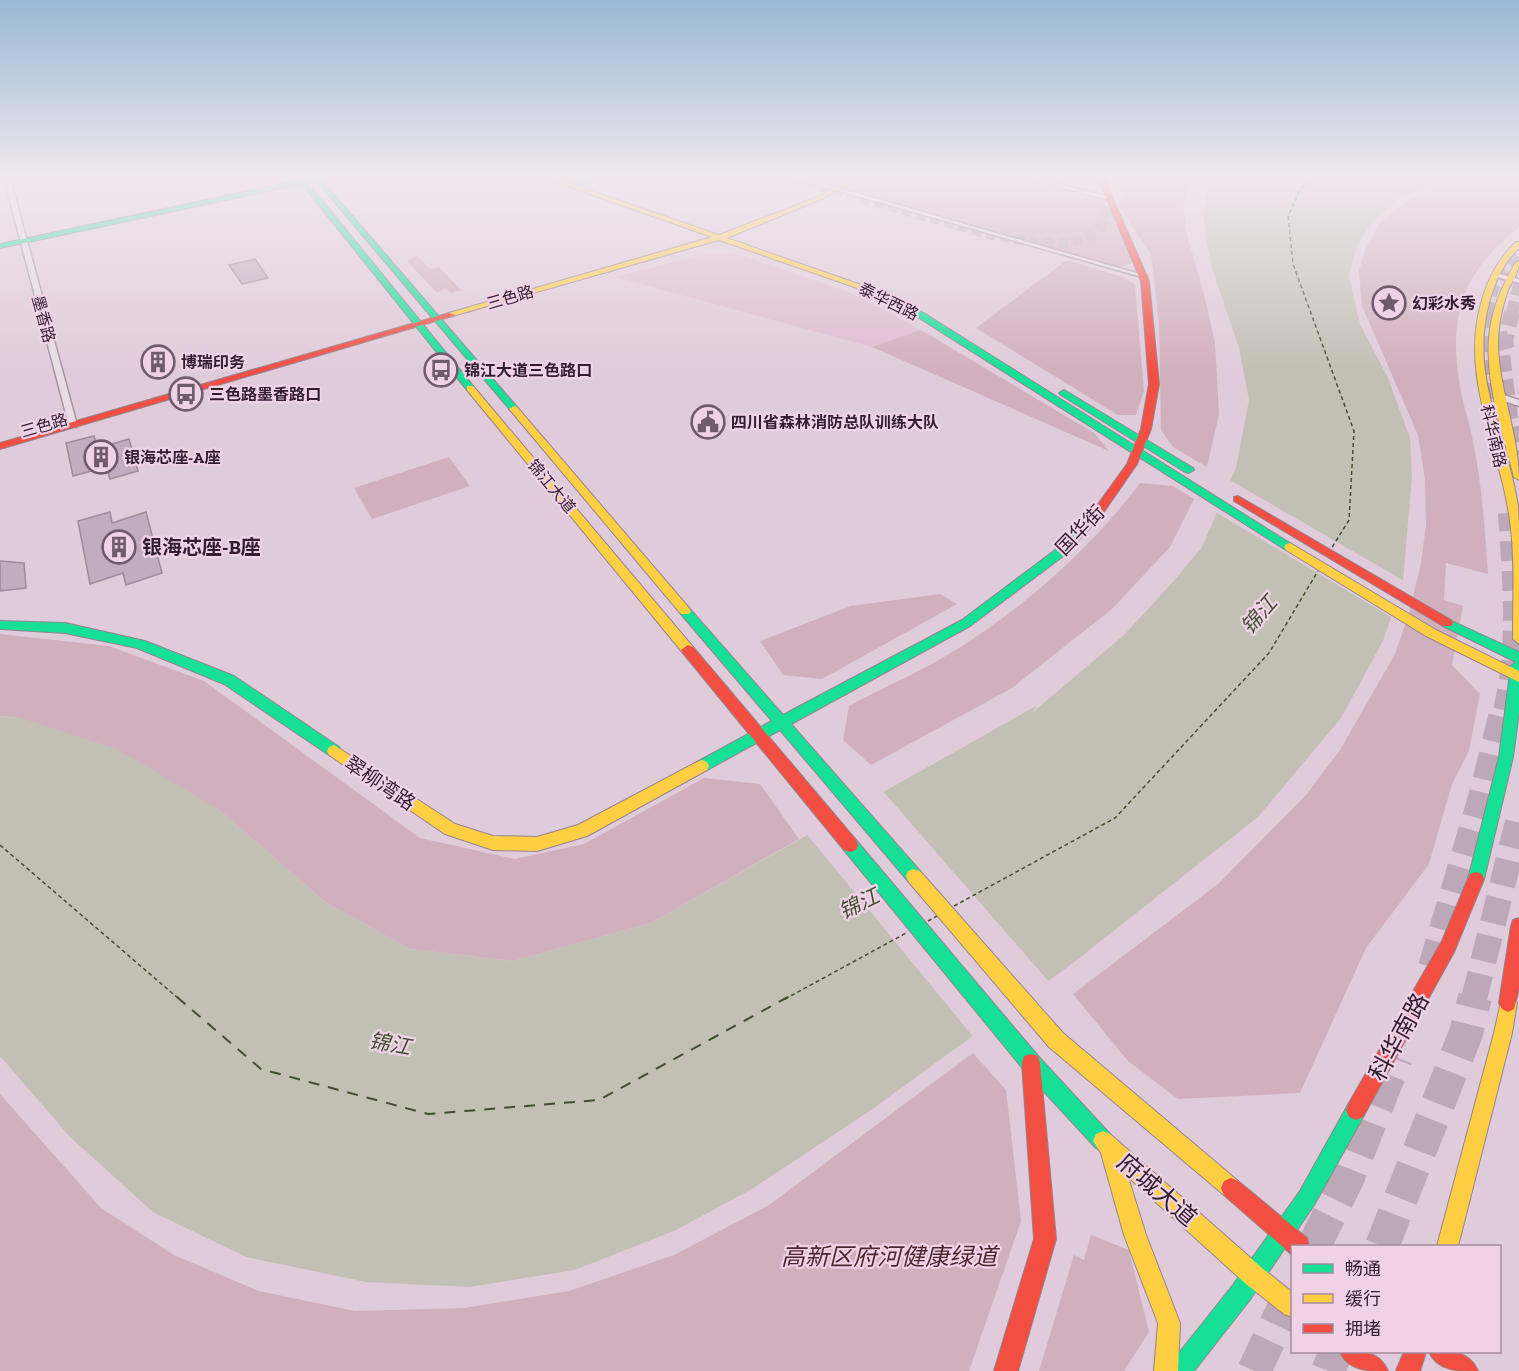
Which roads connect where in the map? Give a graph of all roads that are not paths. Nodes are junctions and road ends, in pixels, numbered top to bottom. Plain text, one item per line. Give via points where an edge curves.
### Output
1 (23, 242) joint
2 (357, 242) edge
3 (367, 242) edge
4 (694, 242) edge
5 (746, 242) edge
6 (1024, 242) edge
7 (1129, 242) edge
8 (1519, 244) edge
9 (0, 246) edge
10 (1519, 263) edge
11 (1495, 275) junction
12 (1144, 276) junction
13 (1514, 280) edge
14 (433, 316) junction
15 (415, 321) junction
16 (1501, 397) junction
17 (1519, 402) edge
18 (72, 421) junction
19 (0, 437) edge
20 (0, 446) edge
21 (1140, 447) junction
22 (1518, 470) edge
23 (1183, 473) junction
24 (0, 626) edge
25 (1519, 639) edge
26 (1519, 658) edge
27 (1518, 676) edge
28 (781, 723) junction
29 (758, 735) junction
30 (805, 792) joint
31 (1519, 926) edge
32 (1031, 1063) junction
33 (1110, 1149) junction
34 (1282, 1234) junction
35 (1298, 1245) edge
36 (1447, 1245) edge
37 (1254, 1276) junction
38 (1291, 1304) edge
39 (1352, 1353) edge
40 (1415, 1353) edge
41 (1441, 1353) edge
42 (1006, 1371) edge
43 (1166, 1371) edge
44 (1179, 1371) edge
45 (1376, 1371) edge
46 (1408, 1371) edge
47 (1466, 1371) edge

1 - 9 main road
1 - 18 street, 墨香路
2 - 15 main road, 锦江大道
3 - 14 main road, 锦江大道
4 - 14 main road, 三色路
5 - 21 main road, 泰华西路 via 916,303
6 - 12 street
7 - 12 main road, 国华街
8 - 11 main road, 科华南路
10 - 13 main road, 科华南路
11 - 13 street
11 - 25 main road, 科华南路 via 1480,308 1477,350 1517,529
12 - 21 main road, 国华街 via 1154,390
13 - 16 main road, 科华南路 via 1502,290 1492,340
14 - 15 main road, 三色路
14 - 28 main road, 锦江大道
15 - 18 main road, 三色路
15 - 29 main road, 锦江大道
16 - 17 street
16 - 22 main road, 科华南路
18 - 19 main road, 三色路
18 - 20 main road, 三色路
21 - 23 main road, 泰华西路
21 - 28 main road, 国华街 via 1123,481 1101,511 1010,594 966,623
23 - 26 main road via 1438,619
23 - 27 main road via 1431,633
24 - 29 main road, 翠柳湾路 via 65,628 140,644 229,680 450,829 493,843 537,844 582,831
26 - 27 main road, 科华南路
27 - 34 main road, 科华南路 via 1506,758 1481,866 1453,936 1388,1058
28 - 29 main road, 国华街
28 - 34 main road, 锦江大道 via 1056,1040
29 - 30 main road, 锦江大道
30 - 32 main road, 府城大道
31 - 36 main road via 1503,1032
32 - 33 main road, 府城大道
32 - 42 main road via 1045,1239
33 - 37 main road, 府城大道
33 - 43 main road via 1135,1235 1169,1323
34 - 35 main road
34 - 37 main road, 科华南路
37 - 38 main road, 府城大道
37 - 44 main road, 科华南路
39 - 45 main road
40 - 46 main road
41 - 47 main road

